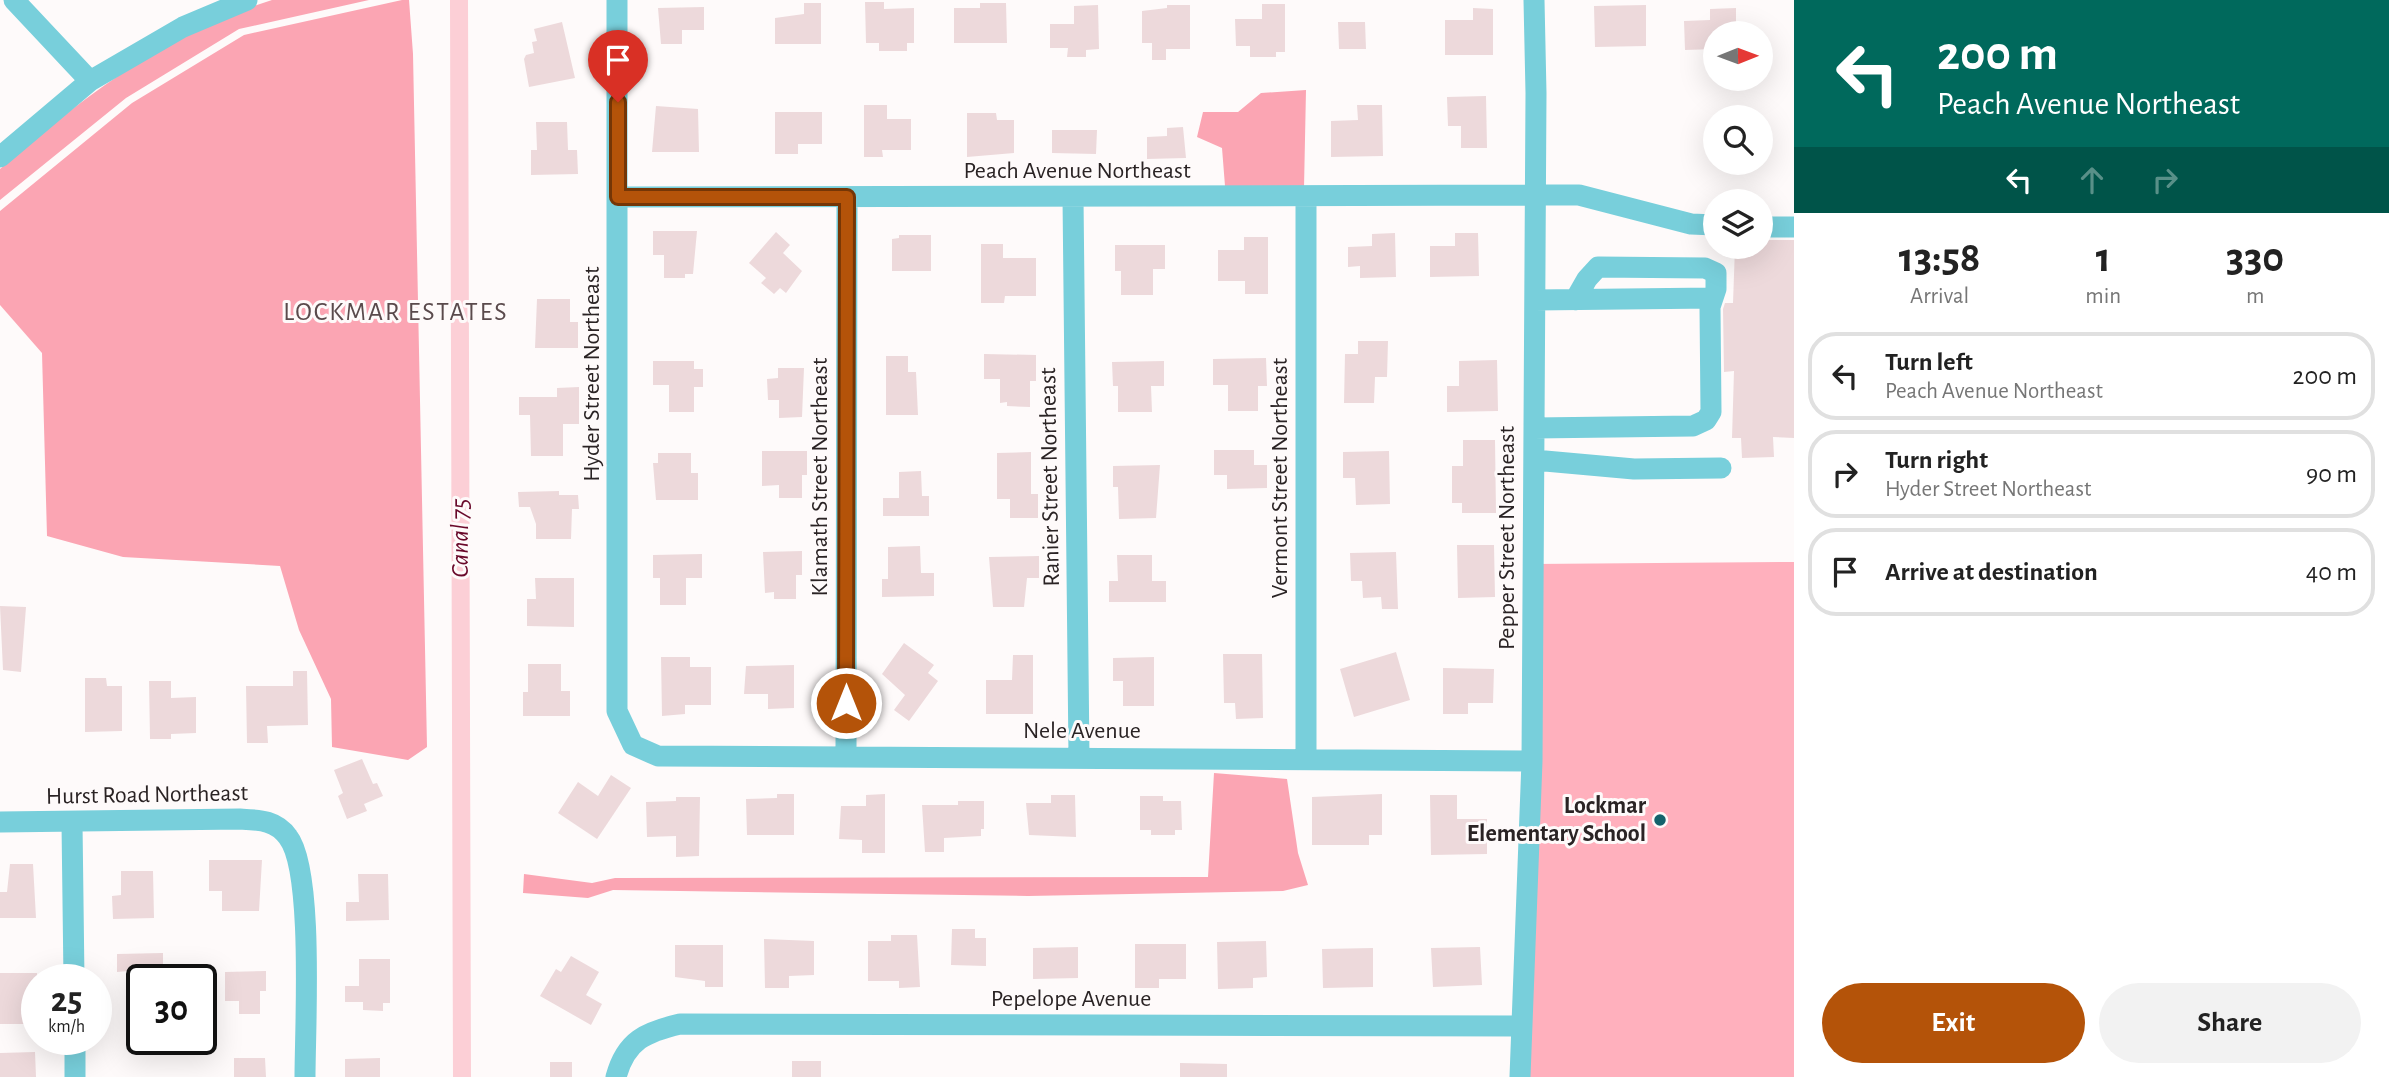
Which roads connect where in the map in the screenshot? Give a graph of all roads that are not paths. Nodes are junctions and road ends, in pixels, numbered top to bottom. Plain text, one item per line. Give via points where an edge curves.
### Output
1 (14, 0) edge
2 (247, 0) edge
3 (617, 0) edge
4 (1534, 0) edge
5 (90, 82) junction
6 (0, 156) edge
7 (618, 197) junction
8 (847, 197) junction
9 (1073, 197) junction
10 (1306, 198) junction
11 (1535, 198) junction
12 (1703, 225) edge
13 (1773, 226) edge
14 (1794, 227) edge
15 (1713, 298) junction
16 (1535, 300) junction
17 (1575, 300) junction
18 (1534, 428) junction
19 (1534, 460) junction
20 (1721, 468) dead end
21 (634, 745) joint
22 (846, 757) junction
23 (1079, 757) junction
24 (1306, 757) junction
25 (1532, 761) junction
26 (0, 822) edge
27 (72, 823) junction
28 (74, 964) edge
29 (1522, 1026) junction
30 (75, 1055) edge
31 (75, 1077) edge
32 (305, 1077) edge
33 (616, 1077) edge
34 (1520, 1077) edge

1 - 5 street
2 - 5 street via 183,27
3 - 7 street, Hyder Street Northeast
4 - 11 street, Pepper Street Northeast
5 - 6 street
7 - 8 street, Peach Avenue Northeast
7 - 21 street, Hyder Street Northeast via 617,711
8 - 9 street, Peach Avenue Northeast
8 - 22 street, Klamath Street Northeast
9 - 10 street, Peach Avenue Northeast
9 - 23 street, Ranier Street Northeast
10 - 11 street, Peach Avenue Northeast
10 - 24 street, Vermont Street Northeast
11 - 12 street, Peach Avenue Northeast via 1579,195
11 - 16 street, Pepper Street Northeast
13 - 14 street
15 - 17 street
15 - 17 street via 1716,273 1705,268 1598,267
15 - 18 street via 1711,412 1706,420 1678,427
16 - 17 street
16 - 18 street, Pepper Street Northeast
18 - 19 street, Pepper Street Northeast
19 - 20 street via 1634,469
19 - 25 street, Pepper Street Northeast
21 - 22 street, Nele Avenue via 658,756
22 - 23 street, Nele Avenue
23 - 24 street, Nele Avenue
24 - 25 street, Nele Avenue
25 - 29 street, Pepper Street Northeast
26 - 27 street, Hurst Road Northeast
27 - 28 street
27 - 32 street, Hurst Road Northeast via 268,821 289,837 304,881
29 - 33 street, Pepelope Avenue via 680,1024 649,1031 627,1049
29 - 34 street, Pepper Street Northeast
30 - 31 street

